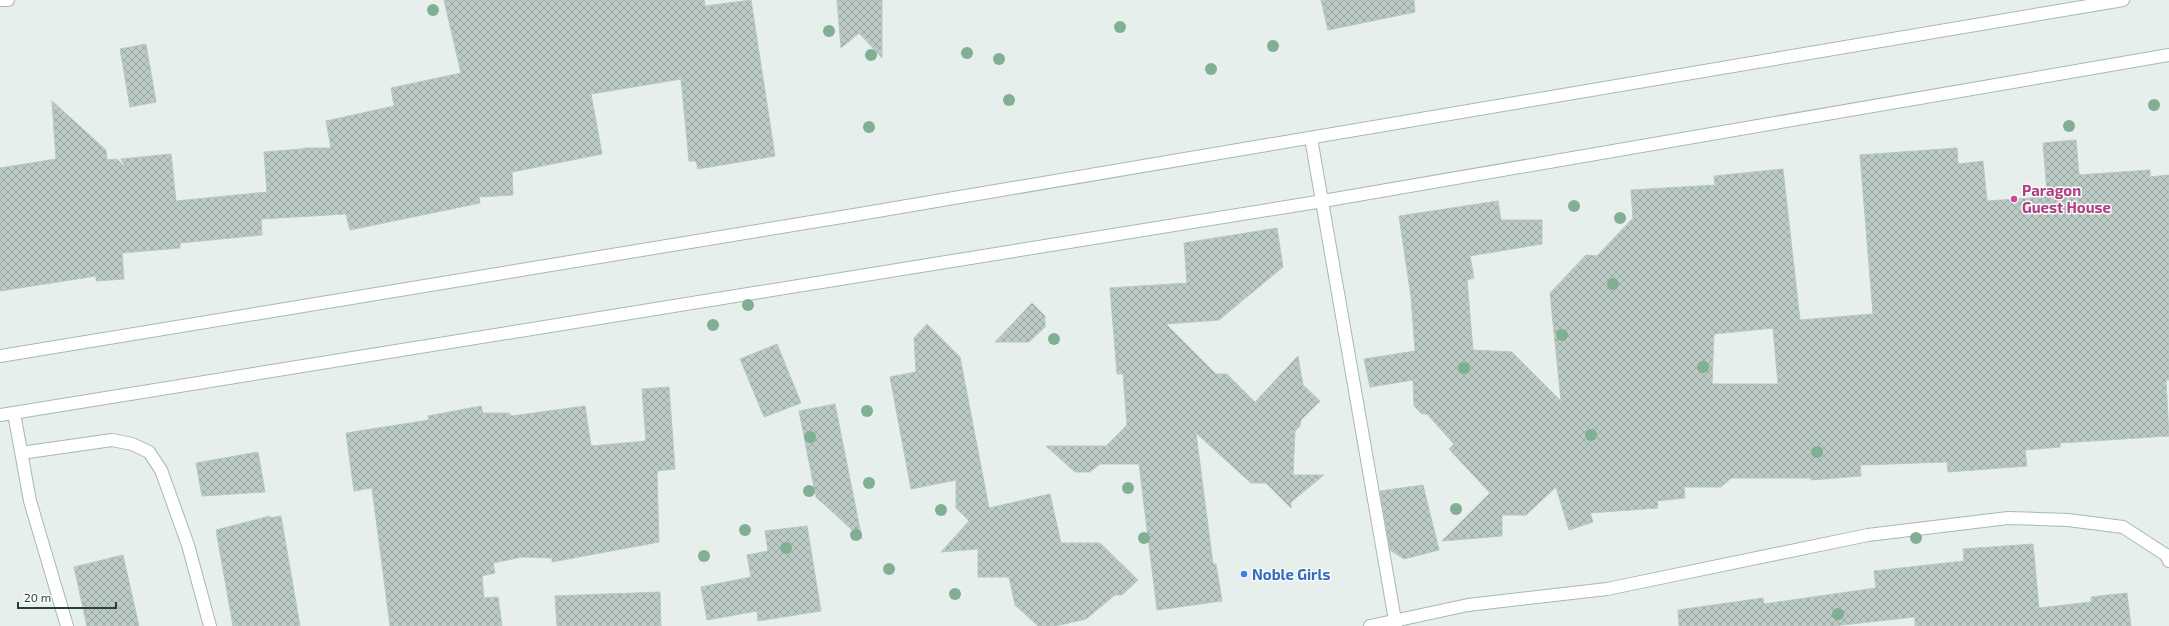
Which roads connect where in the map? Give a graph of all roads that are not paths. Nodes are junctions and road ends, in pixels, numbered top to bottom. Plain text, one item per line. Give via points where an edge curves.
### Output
1 (0, 0) edge
2 (8, 0) edge
3 (2123, 0) edge
4 (2169, 55) edge
5 (1311, 138) junction
6 (1323, 201) junction
7 (0, 356) edge
8 (14, 413) junction
9 (0, 416) edge
10 (21, 453) junction
11 (2169, 561) edge
12 (1395, 623) edge
13 (67, 626) edge
14 (210, 626) edge
15 (1370, 626) edge

1 - 2 street
3 - 5 street
4 - 6 street
5 - 6 street
5 - 7 street
6 - 8 street
6 - 12 street
8 - 9 street
8 - 10 street
10 - 13 street via 30,501
10 - 14 street via 112,440 132,444 149,452 161,470 188,545
11 - 12 street via 2166,554 2123,527 2068,520 2008,518 1868,535 1607,589 1468,605
12 - 15 street

